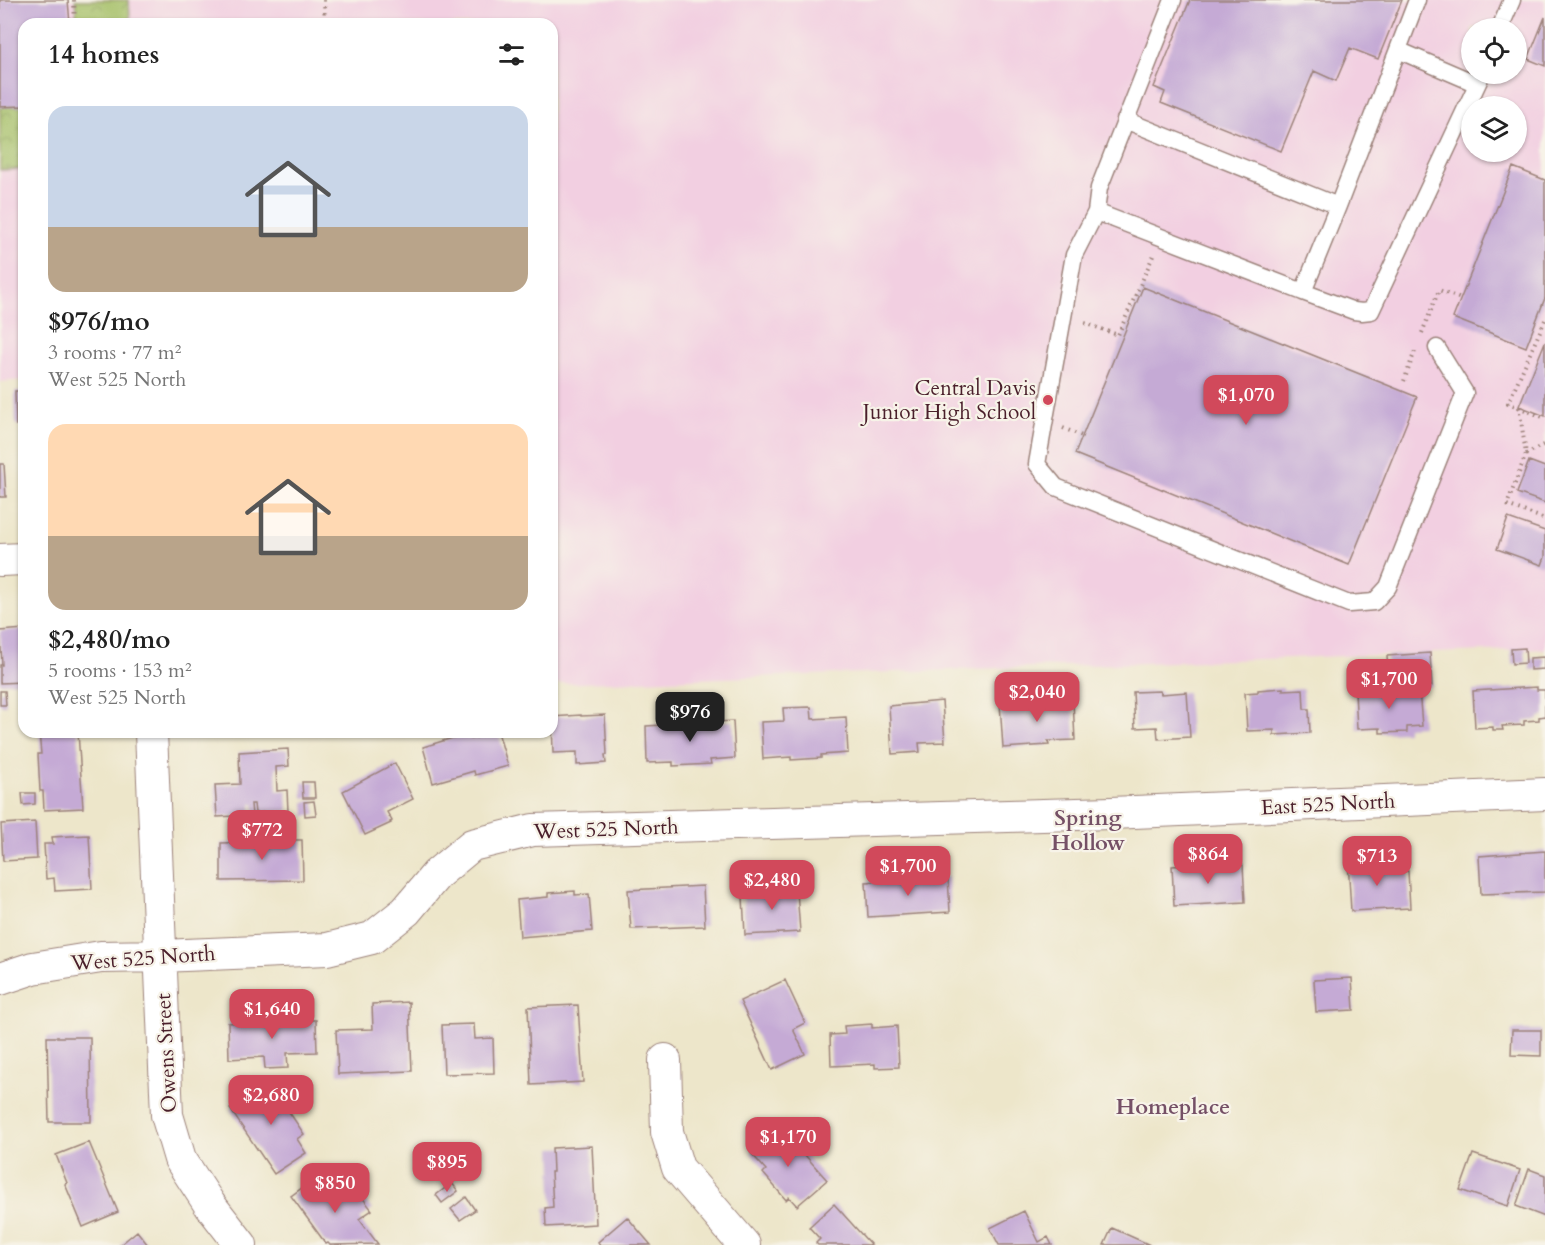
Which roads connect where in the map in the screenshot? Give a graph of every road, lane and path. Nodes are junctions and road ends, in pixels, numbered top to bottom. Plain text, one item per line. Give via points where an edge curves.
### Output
1 (74, 0) edge
2 (324, 0) edge
3 (1173, 0) edge
4 (1417, 0) edge
5 (1512, 0) edge
6 (75, 18) edge
7 (325, 18) edge
8 (1504, 18) edge
9 (1398, 50) junction
10 (1461, 73) edge
11 (1477, 84) edge
12 (1125, 120) junction
13 (1338, 206) junction
14 (1096, 212) junction
15 (1146, 272) dead end
16 (1439, 290) dead end
17 (1303, 292) junction
18 (1461, 299) dead end
19 (1545, 320) edge
20 (1081, 321) dead end
21 (1437, 348) dead end
22 (1519, 407) junction
23 (1545, 418) edge
24 (1062, 428) dead end
25 (1082, 436) dead end
26 (1545, 444) edge
27 (1538, 448) junction
28 (1545, 451) edge
29 (1526, 454) junction
30 (1545, 519) edge
31 (18, 559) edge
32 (0, 560) edge
33 (151, 738) edge
34 (1545, 794) edge
35 (1110, 813) joint
36 (161, 956) junction
37 (0, 979) edge
38 (665, 1060) dead end
39 (241, 1245) edge
40 (744, 1245) edge

1 - 6 path
2 - 7 path
3 - 12 lane
4 - 9 lane
5 - 8 lane
9 - 10 lane
9 - 13 lane
11 - 17 lane via 1371,311 1354,311
12 - 13 lane
12 - 14 lane via 1099,188
13 - 17 lane
14 - 17 lane
14 - 21 lane via 1074,255 1037,464 1056,487 1349,604 1374,602 1388,587 1465,393
15 - 20 path via 1118,335
16 - 18 path
19 - 22 path via 1508,403
22 - 23 path
22 - 29 path
24 - 25 path
26 - 27 path
27 - 28 path
27 - 29 path
29 - 30 path via 1507,505
31 - 32 street
33 - 36 street, Owens Street
34 - 35 street, East 525 North
35 - 36 street, West 525 North via 533,830 472,844 436,874 406,911 372,938 327,949
36 - 37 street, West 525 North via 101,957 33,968
36 - 39 street, Owens Street via 167,1115 180,1159
38 - 40 street via 667,1132 678,1168

